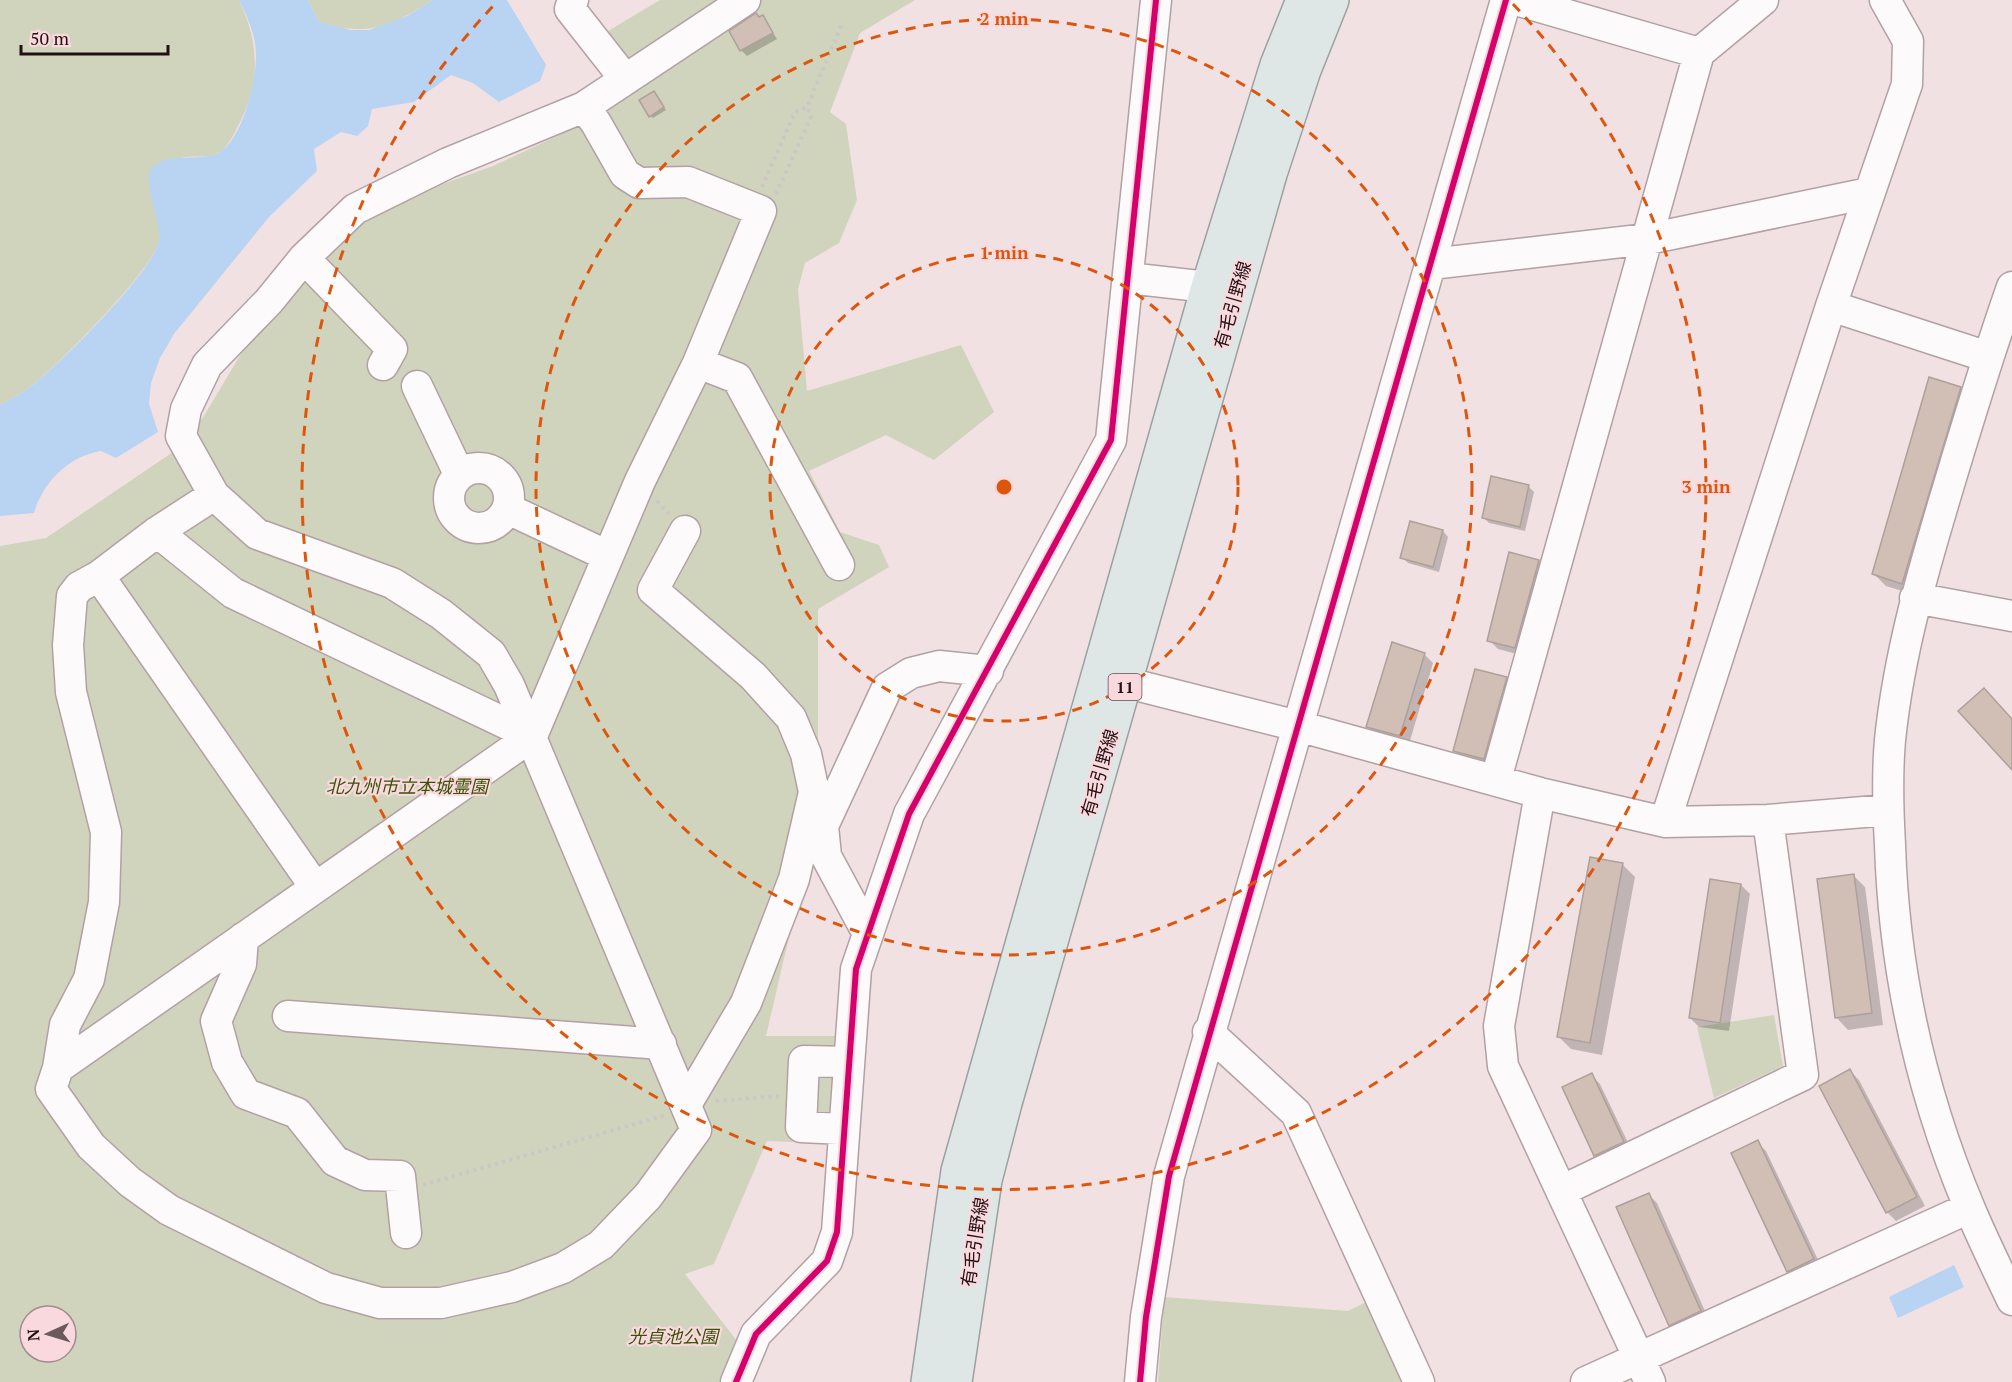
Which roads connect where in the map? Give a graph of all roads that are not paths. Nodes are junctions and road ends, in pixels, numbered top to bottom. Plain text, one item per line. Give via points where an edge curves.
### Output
1 (573, 0) edge
2 (745, 0) edge
3 (1156, 0) edge
4 (1304, 0) edge
5 (1332, 0) edge
6 (1506, 0) edge
7 (1516, 0) edge
8 (1763, 0) edge
9 (1885, 0) edge
10 (1699, 53) junction
11 (625, 79) junction
12 (585, 107) junction
13 (1869, 193) junction
14 (1648, 239) junction
15 (304, 258) junction
16 (1431, 264) junction
17 (1128, 278) junction
18 (2012, 287) edge
19 (1222, 291) junction
20 (1831, 306) junction
21 (1988, 357) junction
22 (698, 363) junction
23 (383, 365) dead end
24 (417, 386) dead end
25 (459, 474) junction
26 (214, 495) junction
27 (508, 509) junction
28 (157, 531) junction
29 (685, 531) road end
30 (608, 556) junction
31 (839, 565) dead end
32 (99, 576) junction
33 (1915, 598) junction
34 (2012, 616) edge
35 (988, 671) junction
36 (1112, 680) junction
37 (1298, 726) junction
38 (532, 736) junction
39 (1496, 779) junction
40 (1540, 793) junction
41 (1888, 810) junction
42 (1768, 820) junction
43 (1665, 822) junction
44 (315, 888) junction
45 (868, 934) junction
46 (243, 938) junction
47 (288, 1016) dead end
48 (1208, 1032) junction
49 (661, 1044) junction
50 (849, 1062) junction
51 (58, 1068) junction
52 (687, 1103) junction
53 (844, 1129) junction
54 (1561, 1191) junction
55 (1969, 1208) junction
56 (406, 1233) dead end
57 (2012, 1300) edge
58 (1645, 1370) edge
59 (736, 1382) edge
60 (928, 1382) edge
61 (955, 1382) edge
62 (1140, 1382) edge
63 (1419, 1382) edge
64 (1586, 1382) edge

1 - 11 street via 570,9
2 - 11 street
3 - 17 street
4 - 19 main road, 有毛引野線 / 11 via 1277,65
5 - 19 main road, 有毛引野線 / 11 via 1270,174
6 - 16 street
7 - 10 street
8 - 10 street
9 - 13 street via 1908,41 1907,84
10 - 14 street
11 - 12 street
12 - 15 street via 402,183 355,209
12 - 22 street via 625,174 639,183 688,182 764,207
13 - 14 street
13 - 20 street
14 - 16 street
14 - 39 street
15 - 23 street via 392,349
15 - 26 street via 269,302 207,365 186,409 181,436
16 - 37 street
17 - 19 street
17 - 35 street via 1111,440
18 - 21 street
19 - 36 main road, 有毛引野線 / 11
20 - 21 street
20 - 43 street
21 - 33 street
22 - 30 street
22 - 31 street via 737,378
24 - 25 street
25 - 27 street via 474,468 490,470 503,479 509,494
25 - 27 street via 450,487 448,503 455,518 468,527 484,529 498,522
26 - 28 street
26 - 38 street via 257,534 392,583 441,615 491,654
27 - 30 street
28 - 32 street
28 - 38 street via 233,593
29 - 52 street via 653,590 753,676 791,718 806,754 813,792 794,879 746,1003
30 - 38 street
32 - 44 street
32 - 51 street via 79,587 72,596 68,645 71,692 106,832 104,902 88,979 65,1025
33 - 34 street
33 - 41 street via 1890,741
35 - 45 street via 909,814
35 - 45 street via 939,666 911,673 887,688 823,826 826,856
36 - 37 street
36 - 60 main road, 有毛引野線 / 11 via 958,1171
36 - 61 main road, 有毛引野線 / 11 via 985,1179
37 - 39 street
37 - 48 street
38 - 44 street
38 - 49 street
39 - 40 street
40 - 43 street
40 - 54 street via 1499,1026 1503,1066
41 - 42 street
41 - 55 street via 1892,908 1908,1013 1929,1094
42 - 43 street
42 - 54 street via 1803,1075
44 - 46 street
45 - 50 street via 856,969
46 - 51 street
46 - 56 street via 241,964 216,1021 227,1062 246,1094 297,1113 335,1161 365,1175 400,1176 406,1190
47 - 49 street
48 - 62 street via 1169,1176 1146,1317
48 - 63 street via 1296,1113
49 - 52 street
50 - 53 street
50 - 53 street via 804,1061 801,1127
51 - 52 street via 51,1089 92,1146 130,1182 169,1210 326,1288 380,1303 441,1303 512,1287 562,1268 601,1245 648,1196 696,1130
53 - 59 street via 837,1232 826,1261 756,1334
54 - 58 street
55 - 57 street
55 - 58 street
58 - 64 street

